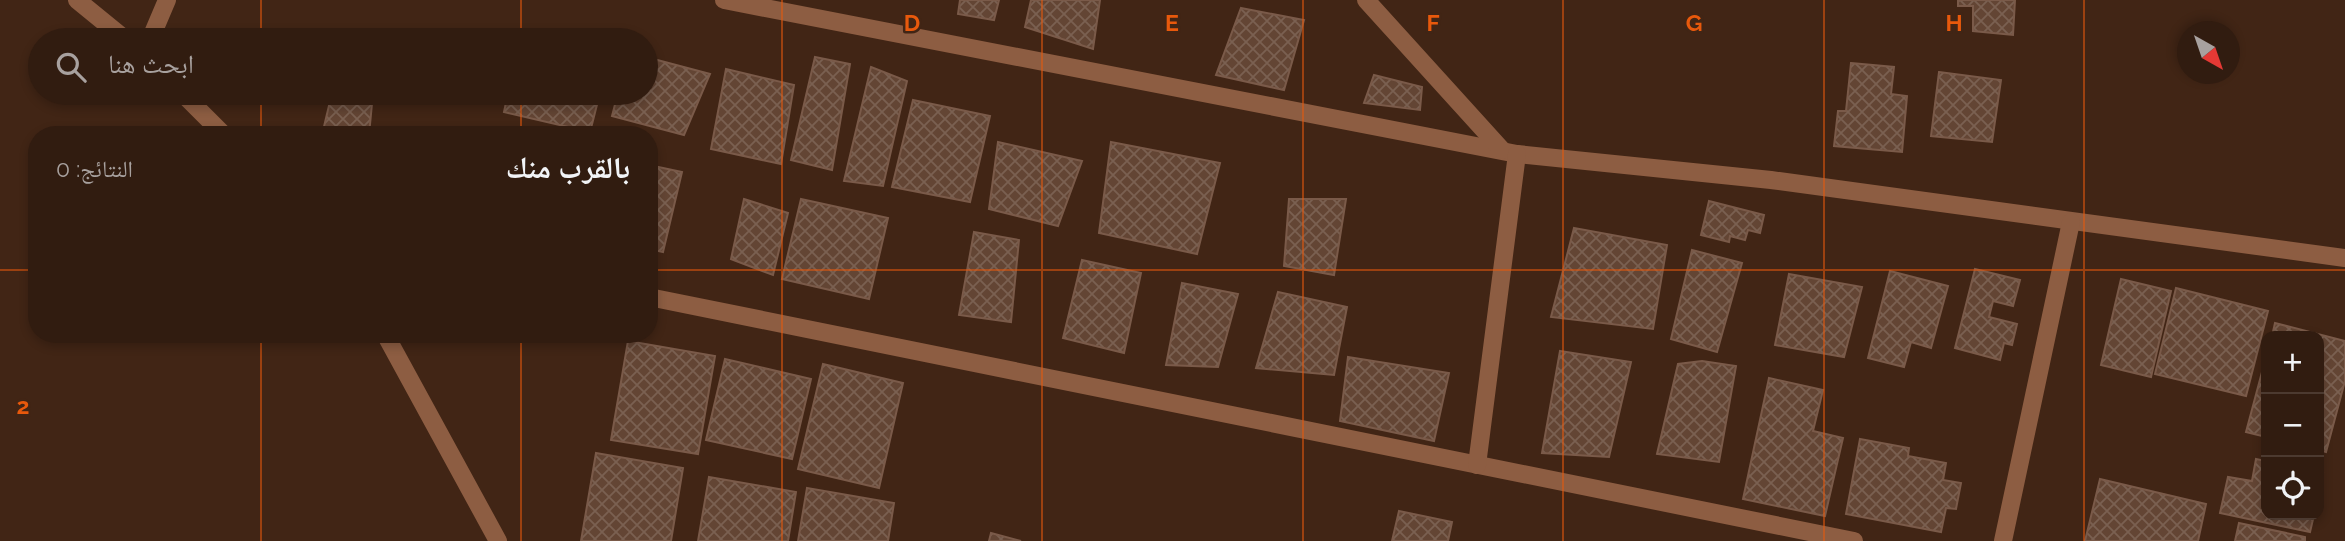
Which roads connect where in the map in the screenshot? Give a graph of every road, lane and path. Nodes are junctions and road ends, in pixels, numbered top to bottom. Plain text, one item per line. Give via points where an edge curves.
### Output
1 (77, 0) edge
2 (167, 0) edge
3 (724, 0) edge
4 (1366, 0) edge
5 (111, 28) edge
6 (155, 28) edge
7 (194, 105) edge
8 (215, 126) edge
9 (1509, 152) junction
10 (2071, 222) junction
11 (2345, 258) edge
12 (658, 300) edge
13 (390, 343) edge
14 (1477, 465) junction
15 (498, 541) edge
16 (1854, 541) edge
17 (2003, 541) edge

1 - 5 street
2 - 6 street
3 - 9 street
4 - 9 street
7 - 8 street
9 - 10 street via 1771,180
9 - 14 street
10 - 11 street
10 - 17 street
12 - 14 street
13 - 15 street
14 - 16 street

